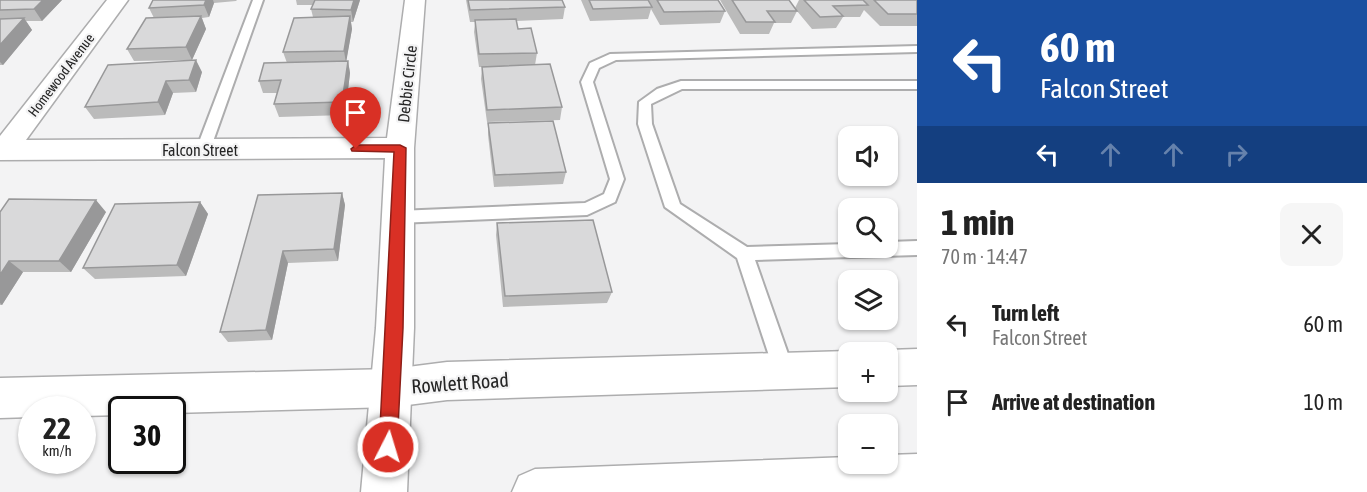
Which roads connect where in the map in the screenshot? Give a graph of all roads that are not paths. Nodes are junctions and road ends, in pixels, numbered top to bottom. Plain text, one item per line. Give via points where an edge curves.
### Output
1 (118, 0) edge
2 (258, 0) edge
3 (415, 0) edge
4 (917, 49) edge
5 (917, 85) edge
6 (400, 148) junction
7 (2, 150) edge
8 (203, 150) junction
9 (398, 218) junction
10 (917, 248) edge
11 (744, 254) junction
12 (917, 367) edge
13 (898, 368) edge
14 (838, 369) edge
15 (784, 371) junction
16 (392, 388) junction
17 (0, 398) edge
18 (917, 476) edge
19 (700, 488) edge
20 (384, 492) edge
21 (535, 492) edge

1 - 7 street, Homewood Avenue
2 - 8 lane
3 - 6 street, Debbie Circle
4 - 9 lane via 614,57 594,66 587,82 617,179 610,198 587,209
5 - 11 lane via 681,85 645,102 645,124 673,207
6 - 8 street, Falcon Street
6 - 9 street, Debbie Circle
7 - 8 street, Falcon Street
9 - 16 street, Debbie Circle
10 - 11 lane
11 - 15 lane
12 - 13 street
14 - 15 street, Rowlett Road
15 - 16 street, Rowlett Road via 447,381
16 - 17 street, Rowlett Road
16 - 20 street, Debbie Circle
18 - 19 street
19 - 21 street

